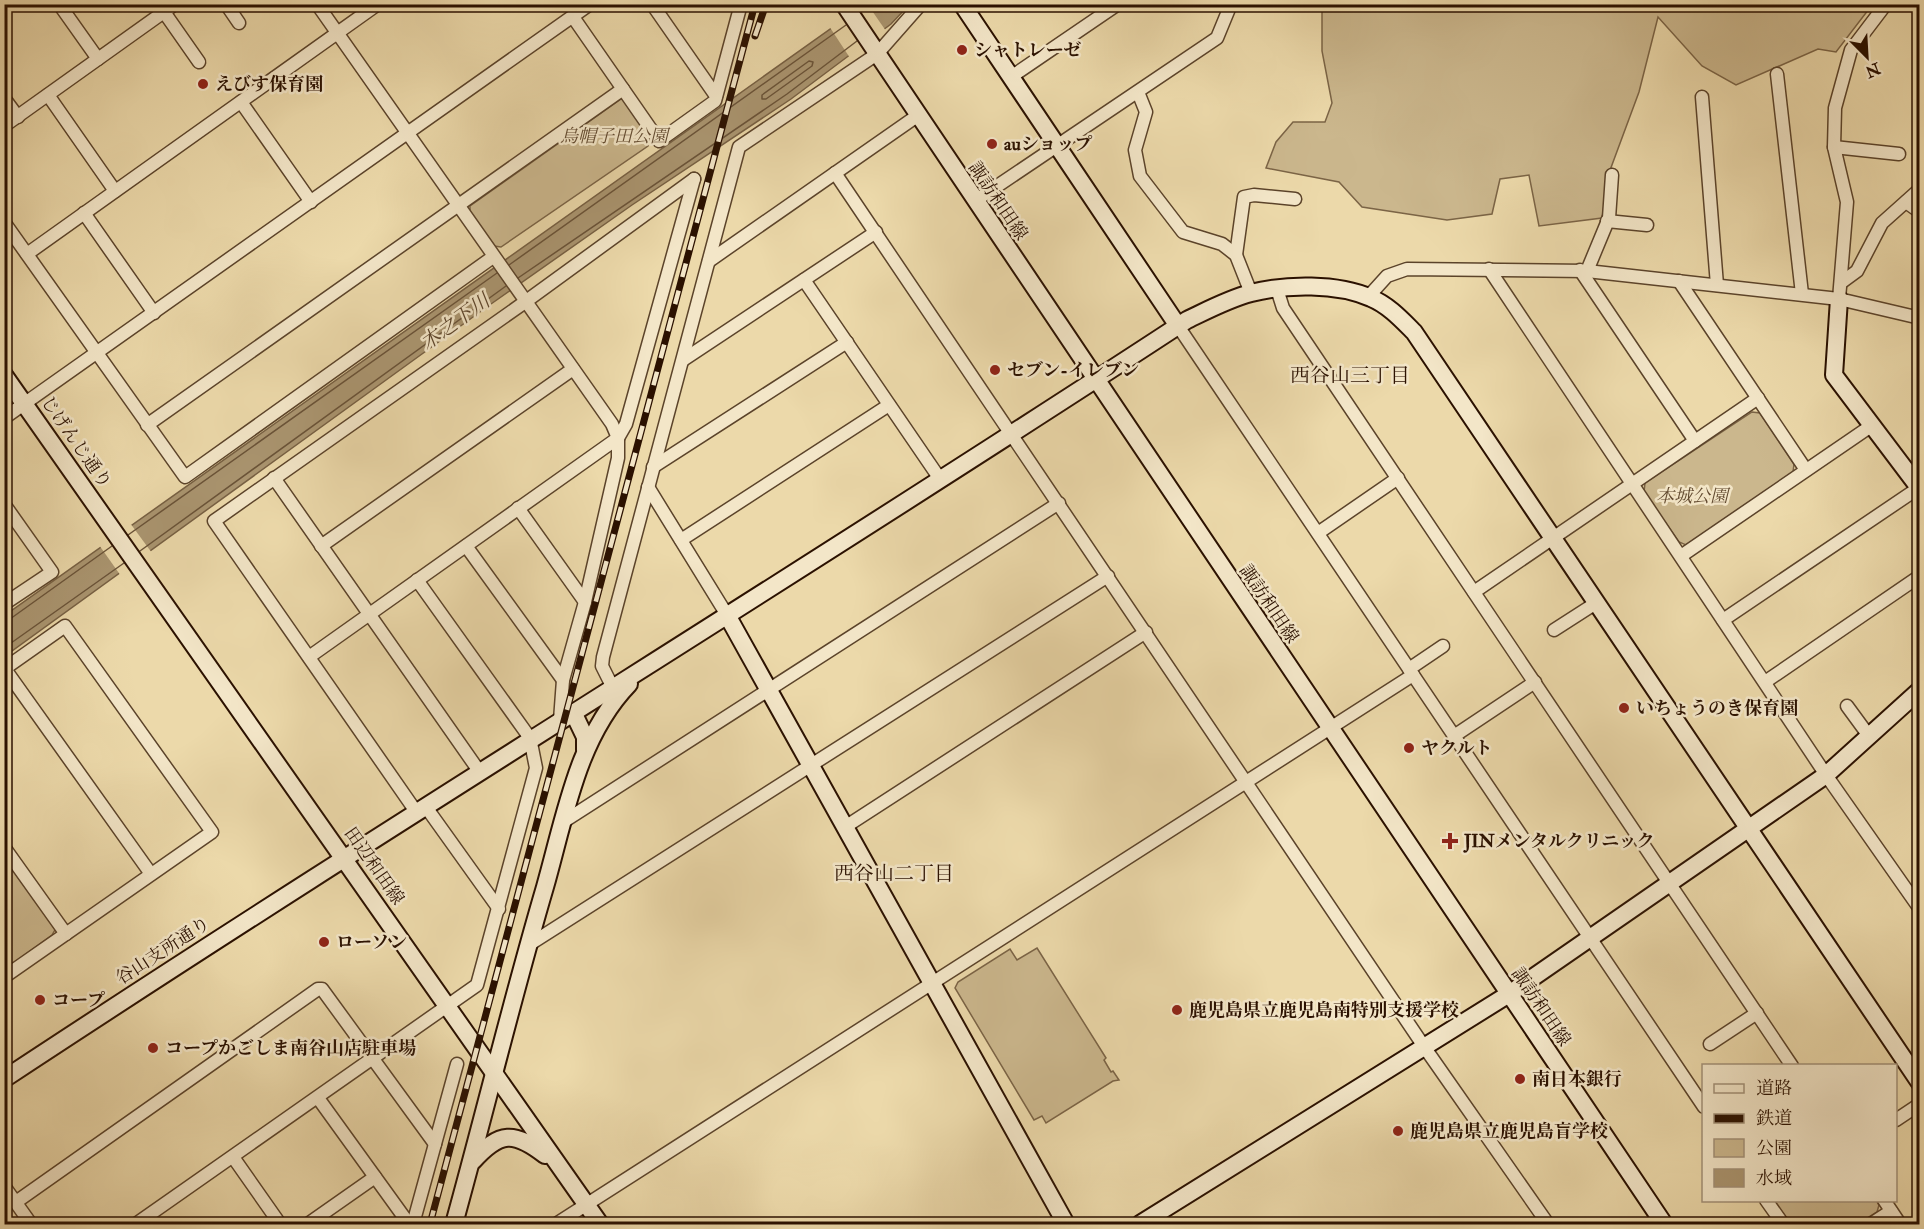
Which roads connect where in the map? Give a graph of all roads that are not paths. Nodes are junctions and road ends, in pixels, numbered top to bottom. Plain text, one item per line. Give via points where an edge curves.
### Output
1 (59, 4) edge
2 (175, 4) edge
3 (226, 4) edge
4 (317, 4) edge
5 (590, 4) edge
6 (652, 4) edge
7 (741, 4) edge
8 (921, 4) edge
9 (1118, 4) edge
10 (1231, 4) edge
11 (1886, 4) edge
12 (374, 6) edge
13 (966, 6) edge
14 (846, 7) edge
15 (164, 12) junction
16 (573, 17) junction
17 (239, 23) dead end
18 (337, 34) junction
19 (874, 50) junction
20 (98, 59) junction
21 (199, 62) dead end
22 (1777, 74) dead end
23 (1011, 77) junction
24 (623, 88) junction
25 (1138, 92) junction
26 (48, 95) junction
27 (716, 96) junction
28 (4, 98) edge
29 (1702, 98) dead end
30 (241, 102) junction
31 (917, 116) junction
32 (18, 117) junction
33 (4, 126) edge
34 (407, 134) junction
35 (1057, 146) junction
36 (1834, 147) junction
37 (1899, 154) dead end
38 (835, 173) junction
39 (1612, 175) dead end
40 (1920, 189) edge
41 (115, 191) junction
42 (1295, 199) dead end
43 (975, 201) junction
44 (311, 202) junction
45 (1906, 202) junction
46 (457, 206) junction
47 (1920, 212) edge
48 (84, 213) junction
49 (1607, 221) junction
50 (4, 222) edge
51 (1647, 225) dead end
52 (876, 232) junction
53 (27, 254) junction
54 (1236, 255) junction
55 (495, 260) junction
56 (709, 261) junction
57 (1488, 269) junction
58 (1584, 271) junction
59 (804, 280) junction
60 (1679, 281) junction
61 (1842, 282) junction
62 (1718, 285) junction
63 (1277, 289) junction
64 (1251, 293) junction
65 (1802, 294) junction
66 (1368, 297) junction
67 (523, 299) junction
68 (1839, 300) junction
69 (154, 313) junction
70 (1920, 318) edge
71 (1178, 326) junction
72 (847, 342) junction
73 (97, 353) junction
74 (682, 360) junction
75 (573, 369) junction
76 (4, 375) edge
77 (1095, 379) junction
78 (1758, 398) junction
79 (25, 404) junction
80 (889, 405) junction
81 (4, 418) edge
82 (147, 425) junction
83 (1871, 426) junction
84 (1012, 433) junction
85 (618, 438) junction
86 (1695, 441) junction
87 (653, 468) junction
88 (1806, 470) junction
89 (274, 478) junction
90 (1398, 478) junction
91 (939, 479) junction
92 (1632, 484) junction
93 (648, 487) junction
94 (1919, 487) edge
95 (1059, 503) junction
96 (4, 504) edge
97 (518, 508) junction
98 (114, 532) joint
99 (1318, 533) junction
100 (1552, 539) junction
101 (681, 540) junction
102 (321, 546) junction
103 (466, 546) junction
104 (1681, 556) junction
105 (1108, 576) junction
106 (1920, 576) edge
107 (417, 580) junction
108 (1474, 592) junction
109 (585, 602) junction
110 (1596, 603) junction
111 (4, 604) edge
112 (369, 614) junction
113 (727, 615) junction
114 (1723, 620) junction
115 (1554, 630) dead end
116 (1146, 632) junction
117 (1443, 646) dead end
118 (309, 657) junction
119 (648, 665) junction
120 (5, 669) edge
121 (1411, 672) junction
122 (564, 680) junction
123 (1534, 682) junction
124 (1765, 682) junction
125 (613, 687) junction
126 (769, 690) junction
127 (1920, 690) edge
128 (1847, 706) dead end
129 (566, 716) junction
130 (1330, 729) junction
131 (1454, 736) junction
132 (1869, 736) junction
133 (530, 738) junction
134 (585, 750) junction
135 (812, 766) junction
136 (479, 771) junction
137 (1826, 775) junction
138 (1247, 782) junction
139 (422, 810) junction
140 (563, 822) junction
141 (845, 827) junction
142 (1750, 829) junction
143 (4, 847) edge
144 (346, 859) junction
145 (151, 874) junction
146 (1670, 884) junction
147 (1919, 906) edge
148 (499, 909) junction
149 (66, 934) junction
150 (1590, 939) junction
151 (527, 946) junction
152 (4, 977) edge
153 (932, 984) junction
154 (1509, 994) junction
155 (448, 1007) junction
156 (1757, 1013) junction
157 (1710, 1044) dead end
158 (1425, 1048) junction
159 (373, 1059) junction
160 (457, 1064) dead end
161 (1791, 1064) edge
162 (495, 1075) junction
163 (4, 1079) edge
164 (1920, 1083) edge
165 (318, 1098) junction
166 (1702, 1104) edge
167 (1920, 1104) edge
168 (1897, 1119) edge
169 (435, 1144) junction
170 (233, 1157) junction
171 (471, 1163) junction
172 (557, 1165) junction
173 (375, 1178) junction
174 (4, 1186) edge
175 (16, 1202) junction
176 (1767, 1202) edge
177 (586, 1205) junction
178 (1888, 1206) edge
179 (31, 1224) edge
180 (136, 1224) edge
181 (280, 1224) edge
182 (308, 1224) edge
183 (411, 1224) edge
184 (454, 1224) edge
185 (556, 1224) edge
186 (600, 1224) edge
187 (1066, 1224) edge
188 (1140, 1224) edge
189 (1548, 1224) edge
190 (1664, 1224) edge
191 (1783, 1224) edge
192 (1871, 1224) edge
193 (1900, 1224) edge

1 - 20 street
2 - 15 street
3 - 17 street
4 - 18 street
5 - 16 street
6 - 27 street
7 - 27 street
8 - 19 street
9 - 23 street
10 - 25 street via 1217,38
11 - 36 street via 1851,50 1835,108
12 - 18 street
13 - 23 street
14 - 19 street, 諏訪和田線
15 - 20 street
15 - 21 street
16 - 24 street
16 - 34 street
18 - 30 street
18 - 34 street
19 - 31 street, 諏訪和田線
19 - 56 street via 739,147
20 - 26 street
22 - 65 street
23 - 35 street
24 - 27 street via 659,141 715,101
24 - 46 street
25 - 35 street
25 - 54 street via 1146,112 1135,150 1140,176 1183,232 1222,244
26 - 32 street
26 - 41 street
28 - 32 street
29 - 62 street
30 - 41 street
30 - 44 street
31 - 38 street
31 - 43 street, 諏訪和田線
32 - 33 street
34 - 44 street
34 - 46 street
35 - 43 street
35 - 71 street
36 - 37 street
36 - 61 street via 1847,192
38 - 52 street
38 - 56 street
39 - 49 street
40 - 45 street
41 - 48 street
42 - 54 street via 1244,197
43 - 77 street, 諏訪和田線
44 - 69 street
45 - 47 street
45 - 61 street via 1882,223 1857,271
46 - 55 street
46 - 82 street
48 - 53 street
48 - 69 street
49 - 51 street
49 - 58 street
50 - 53 street
52 - 59 street
52 - 84 street
53 - 73 street
54 - 64 street
55 - 67 street
55 - 82 street via 185,477
56 - 74 street
57 - 58 street
57 - 66 street via 1395,272
57 - 92 street
58 - 60 street
58 - 86 street
59 - 72 street
59 - 74 street
60 - 62 street
60 - 78 street
61 - 68 street
62 - 65 street
63 - 64 street, 谷山支所通り
63 - 66 street, 谷山支所通り via 1319,287
63 - 90 street via 1283,308
64 - 71 street, 谷山支所通り
65 - 68 street
66 - 100 street, 谷山支所通り via 1395,313 1414,332
67 - 75 street
67 - 85 street via 694,179 626,424
67 - 89 street
68 - 70 street
68 - 83 street via 1834,375
69 - 73 street
71 - 77 street, 谷山支所通り
71 - 99 street
72 - 80 street
72 - 87 street
73 - 79 street
73 - 82 street
74 - 87 street
75 - 85 street
75 - 102 street
76 - 79 street, じげんじ通り
77 - 84 street, 谷山支所通り
77 - 130 street, 諏訪和田線
78 - 86 street
78 - 88 street
79 - 81 street
79 - 98 street, じげんじ通り
80 - 91 street
80 - 101 street
83 - 88 street
83 - 94 street
84 - 91 street, 谷山支所通り
84 - 95 street
85 - 97 street
85 - 109 street via 618,458
86 - 92 street
87 - 93 street
88 - 104 street
89 - 102 street
89 - 118 street via 214,521
90 - 99 street
90 - 108 street
91 - 113 street, 谷山支所通り
92 - 100 street
92 - 104 street
93 - 101 street
93 - 125 street via 603,657 602,666
94 - 114 street
95 - 105 street
95 - 126 street
96 - 111 street via 52,572
97 - 103 street
97 - 109 street
98 - 144 street, 田辺和田線
99 - 121 street
100 - 108 street
100 - 110 street, 谷山支所通り
101 - 113 street
102 - 112 street
103 - 107 street
103 - 122 street
104 - 114 street
105 - 116 street
105 - 135 street
106 - 124 street
107 - 112 street
107 - 133 street
108 - 123 street
109 - 122 street
110 - 115 street
110 - 142 street, 谷山支所通り
112 - 118 street
112 - 136 street
113 - 119 street, 谷山支所通り
113 - 126 street
114 - 124 street
116 - 138 street
116 - 141 street
117 - 121 street
118 - 139 street
119 - 125 street, 谷山支所通り
119 - 134 street via 605,712
120 - 145 street
120 - 145 street via 65,626 212,832
121 - 130 street
121 - 131 street
122 - 129 street
123 - 131 street
123 - 146 street
124 - 137 street
125 - 129 street, 谷山支所通り
126 - 135 street
126 - 140 street
127 - 132 street
128 - 132 street
129 - 133 street, 谷山支所通り
129 - 134 street via 585,737
130 - 138 street
130 - 154 street, 諏訪和田線
131 - 150 street
132 - 137 street
133 - 136 street, 谷山支所通り
133 - 148 street via 536,768
134 - 140 street
135 - 141 street
135 - 151 street
136 - 139 street, 谷山支所通り
137 - 142 street
137 - 147 street
138 - 153 street
138 - 158 street
139 - 144 street, 谷山支所通り
139 - 148 street
140 - 151 street
141 - 153 street
142 - 146 street
142 - 164 street, 谷山支所通り
143 - 149 street
144 - 155 street, 田辺和田線
144 - 163 street, 谷山支所通り
145 - 149 street
146 - 150 street
146 - 156 street
148 - 155 street via 477,985
149 - 152 street
150 - 154 street
150 - 166 street
151 - 162 street
153 - 177 street
153 - 187 street
154 - 158 street
154 - 190 street, 諏訪和田線
155 - 159 street
155 - 162 street, 田辺和田線
156 - 157 street
156 - 161 street
158 - 188 street
158 - 189 street
159 - 165 street
159 - 169 street
159 - 175 street via 322,989 318,989
160 - 169 street
162 - 171 street
162 - 172 street, 田辺和田線
165 - 170 street
165 - 173 street
167 - 168 street
169 - 183 street
170 - 180 street
170 - 181 street
171 - 172 street via 494,1141 512,1137 524,1139
171 - 184 street
172 - 177 street, 田辺和田線
173 - 182 street
173 - 183 street
174 - 175 street
175 - 179 street
176 - 191 street
177 - 185 street
177 - 186 street, 田辺和田線
178 - 192 street
178 - 193 street

